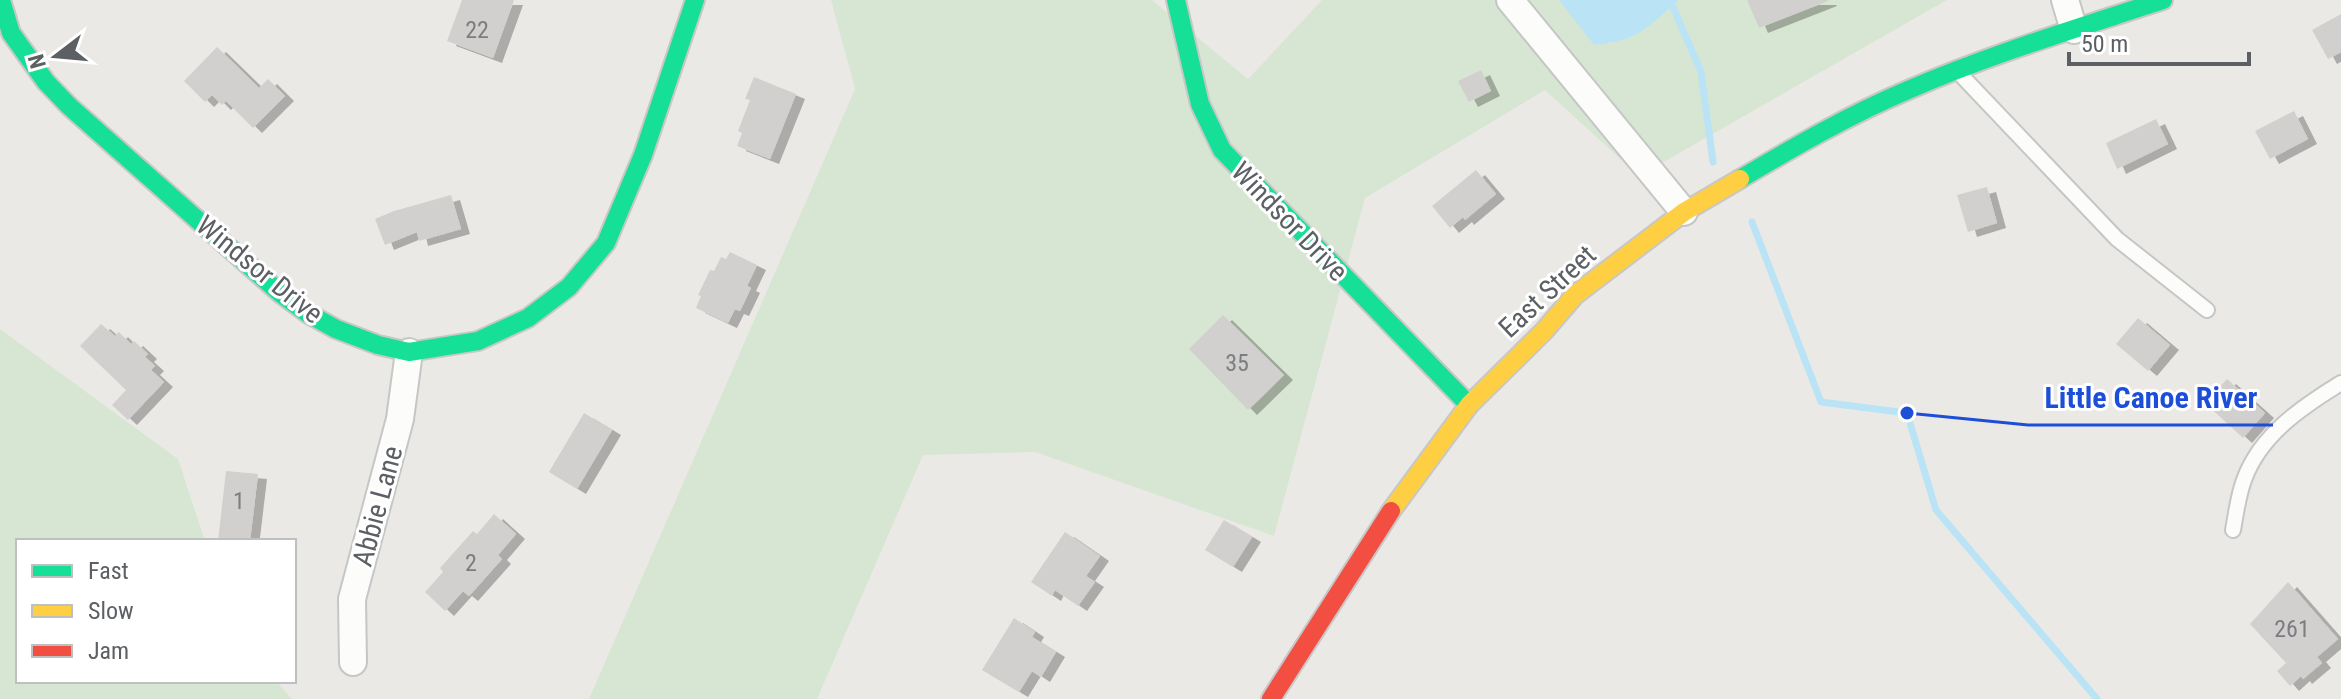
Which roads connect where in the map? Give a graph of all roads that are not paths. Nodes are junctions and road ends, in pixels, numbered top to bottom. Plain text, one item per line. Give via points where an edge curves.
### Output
1 (1, 0) edge
2 (695, 0) edge
3 (1176, 0) edge
4 (1510, 0) edge
5 (2065, 0) edge
6 (2163, 0) edge
7 (2074, 30) junction
8 (1957, 71) junction
9 (1684, 212) junction
10 (2207, 310) dead end
11 (409, 352) junction
12 (2341, 383) edge
13 (1469, 405) junction
14 (2233, 530) dead end
15 (353, 662) dead end
16 (1271, 699) edge

1 - 11 street, Windsor Drive via 11,33 46,82 280,293 336,329
2 - 11 street, Windsor Drive via 643,155 606,243 585,271 528,318 478,341
3 - 13 street, Windsor Drive via 1200,104 1222,150
4 - 9 street
5 - 7 street
6 - 7 street, East Street
7 - 8 street, East Street
8 - 9 street, East Street via 1816,134
8 - 10 lane via 2117,239
9 - 13 street, East Street via 1575,295
11 - 15 street, Abbie Lane via 400,419 352,599
12 - 14 lane via 2301,408 2264,444 2244,480
13 - 16 street, East Street via 1397,501

